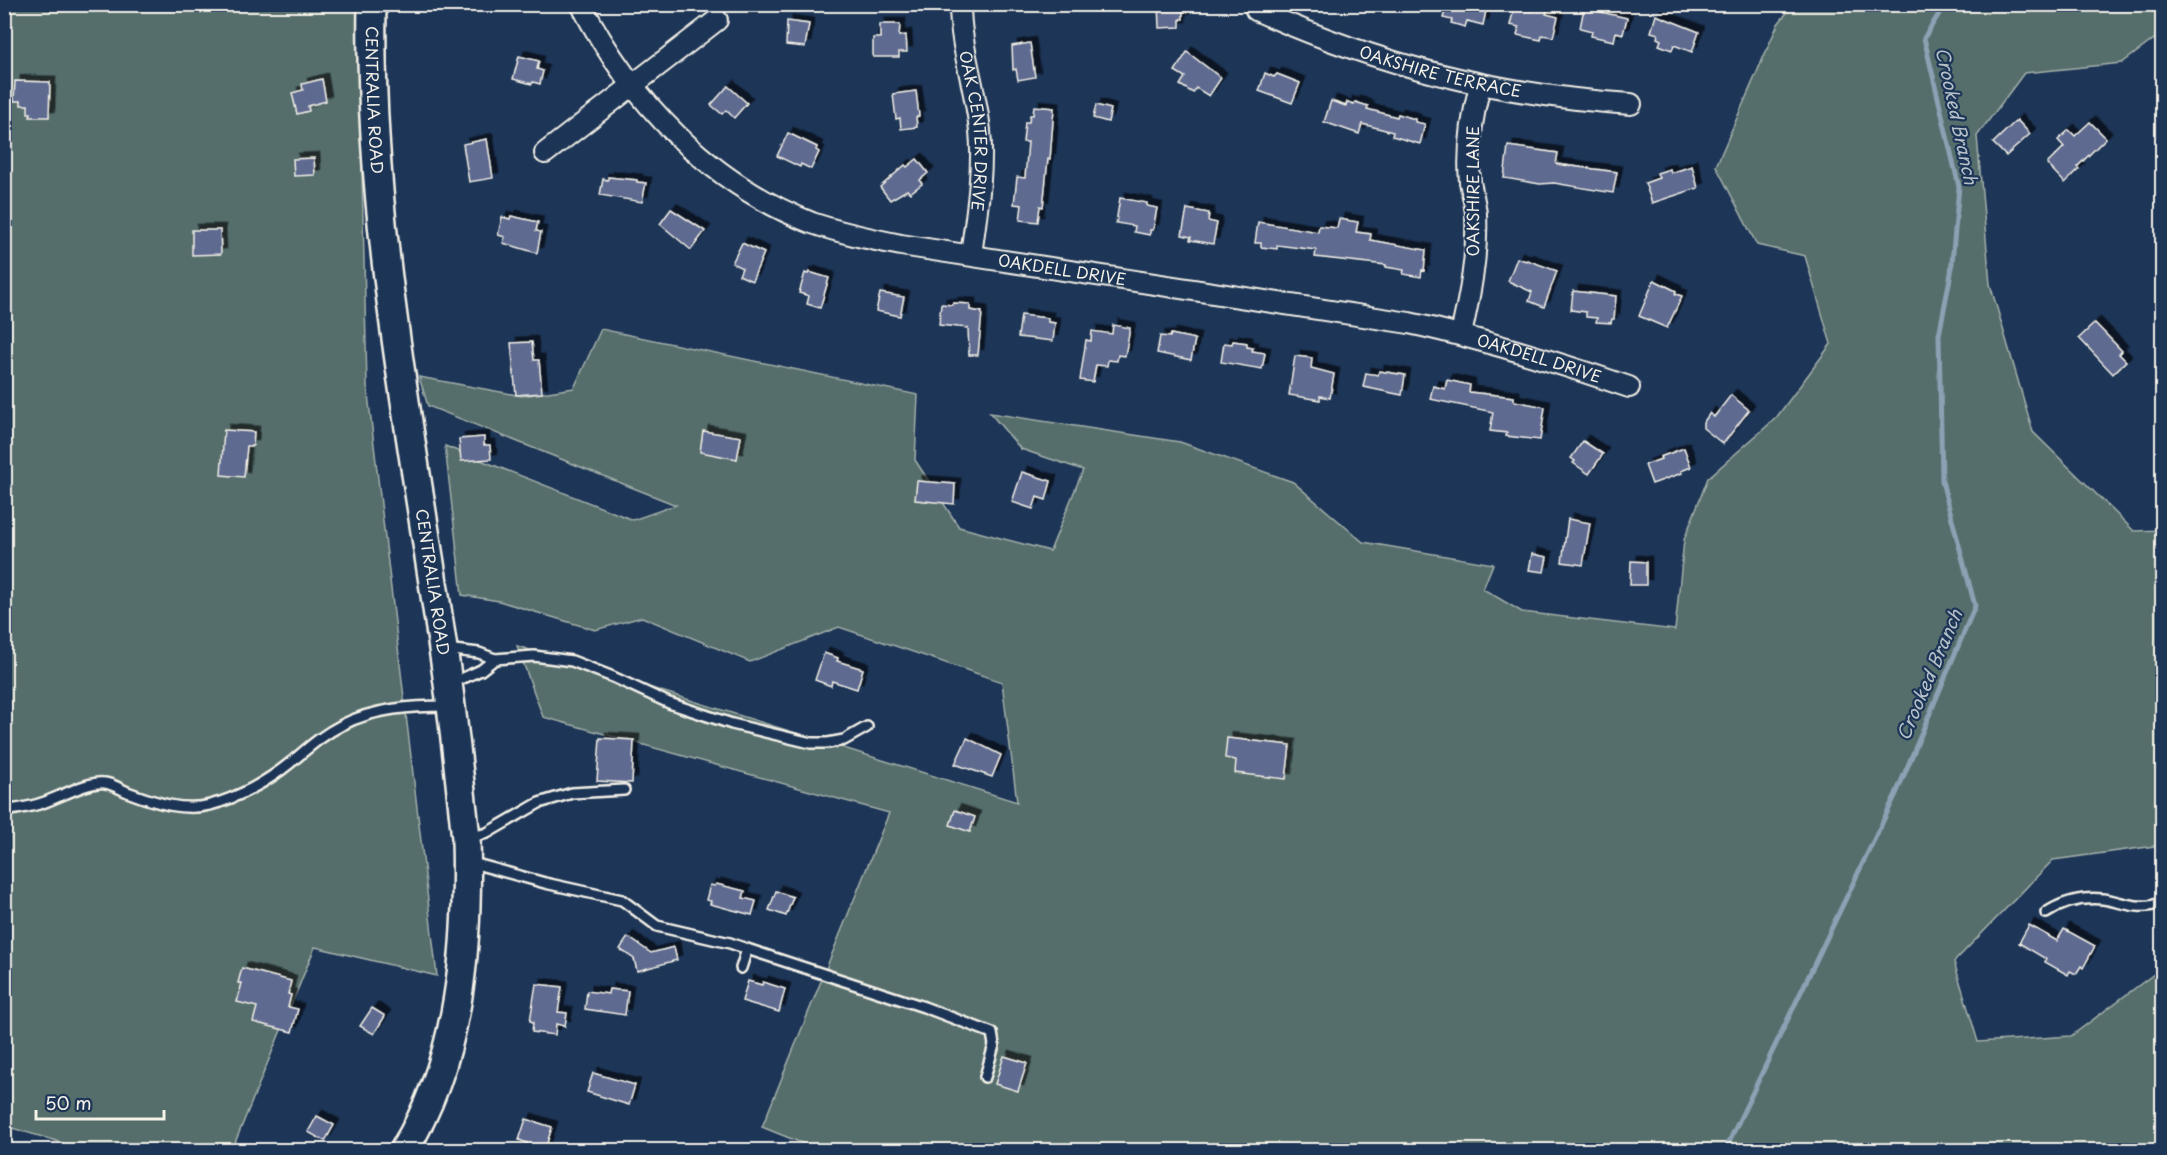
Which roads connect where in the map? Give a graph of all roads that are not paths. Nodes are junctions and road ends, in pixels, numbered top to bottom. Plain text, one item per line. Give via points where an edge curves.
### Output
1 (372, 4) edge
2 (581, 4) edge
3 (960, 4) edge
4 (1256, 9) dead end
5 (717, 20) dead end
6 (1480, 85) junction
7 (632, 86) junction
8 (1631, 104) dead end
9 (545, 153) dead end
10 (971, 255) junction
11 (1461, 334) junction
12 (1629, 387) dead end
13 (443, 649) junction
14 (495, 659) junction
15 (449, 695) junction
16 (867, 727) dead end
17 (624, 790) dead end
18 (4, 811) edge
19 (466, 850) junction
20 (2163, 902) edge
21 (2046, 913) dead end
22 (747, 949) junction
23 (741, 968) dead end
24 (985, 1077) dead end
25 (404, 1150) edge

1 - 13 main road, CENTRALIA ROAD via 373,125 386,272
2 - 7 street, OAKDELL DRIVE via 600,41
3 - 10 street, OAK CENTER DRIVE via 964,52 980,135
4 - 6 street, OAKSHIRE TERRACE via 1358,52
5 - 7 street
6 - 8 street, OAKSHIRE TERRACE via 1576,101
6 - 11 street, OAKSHIRE LANE via 1469,150 1476,213 1475,248
7 - 9 street
7 - 10 street, OAKDELL DRIVE via 689,147 720,172 784,211 861,237
10 - 11 street, OAKDELL DRIVE
11 - 12 street, OAKDELL DRIVE
13 - 14 lane
13 - 15 main road, CENTRALIA ROAD
14 - 15 lane
14 - 16 lane via 534,656 572,661 669,703 732,724 811,743 844,740
15 - 18 lane via 351,721 316,741 267,779 208,806 165,804 104,783 93,783 42,803
15 - 19 main road, CENTRALIA ROAD
17 - 19 lane via 572,793 539,803
19 - 22 lane via 545,883 622,900 657,926
19 - 25 main road, CENTRALIA ROAD via 466,938 460,986 427,1105
20 - 21 lane via 2142,907 2088,898
22 - 23 lane
22 - 24 lane via 992,1033 994,1045

